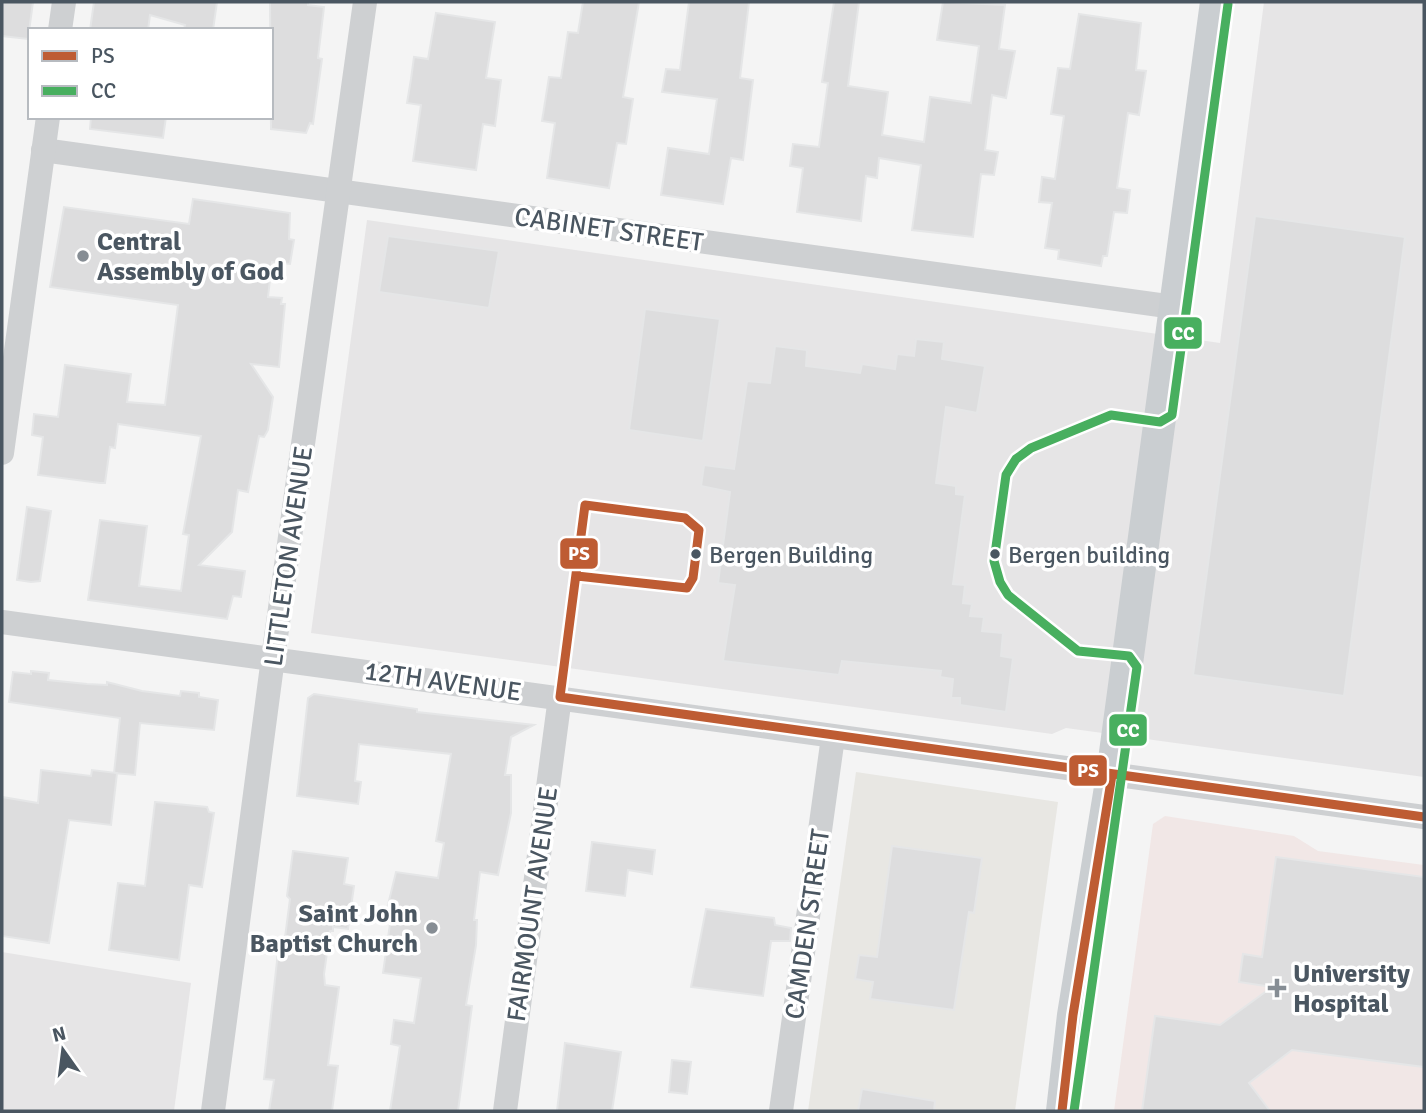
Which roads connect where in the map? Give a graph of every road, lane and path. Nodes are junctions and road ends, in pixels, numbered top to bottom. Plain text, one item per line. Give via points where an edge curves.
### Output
1 (64, 2) edge
2 (366, 2) edge
3 (1216, 2) edge
4 (60, 28) edge
5 (48, 119) edge
6 (43, 150) junction
7 (339, 191) junction
8 (1174, 307) junction
9 (2, 453) edge
10 (2, 622) edge
11 (273, 658) junction
12 (560, 696) junction
13 (833, 737) junction
14 (1112, 775) junction
15 (1424, 817) edge
16 (214, 1111) edge
17 (505, 1111) edge
18 (781, 1111) edge
19 (1062, 1111) edge

1 - 4 street
2 - 7 street, LITTLETON AVENUE
3 - 8 main road
5 - 6 street
6 - 7 street, CABINET STREET
6 - 9 street
7 - 8 street, CABINET STREET
7 - 11 street, LITTLETON AVENUE
8 - 14 main road
10 - 11 street, 12TH AVENUE
11 - 12 street, 12TH AVENUE
11 - 16 street, LITTLETON AVENUE
12 - 13 street, 12TH AVENUE
12 - 17 street, FAIRMOUNT AVENUE
13 - 14 street, 12TH AVENUE
13 - 18 street, CAMDEN STREET
14 - 15 street, 12TH AVENUE
14 - 19 main road

